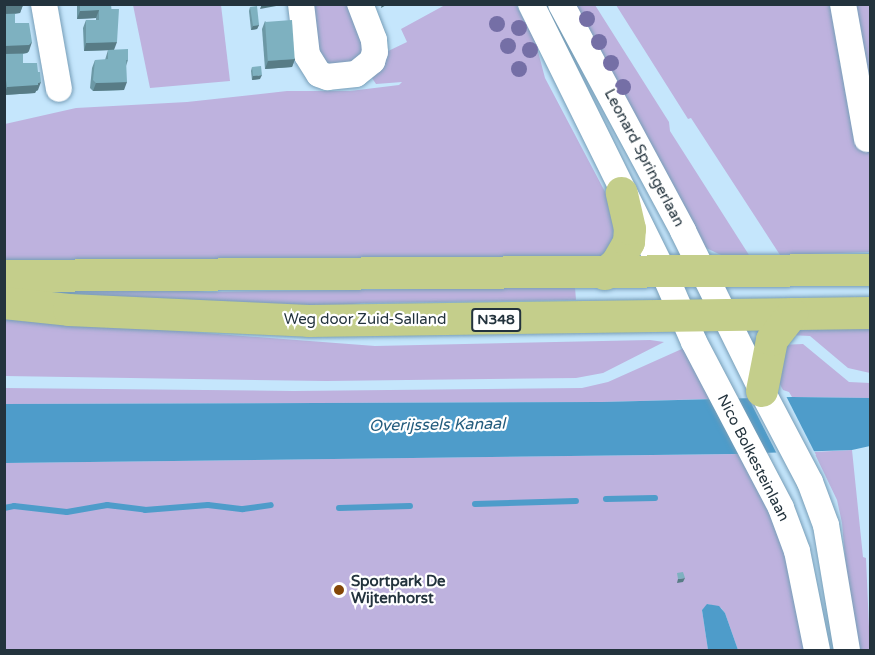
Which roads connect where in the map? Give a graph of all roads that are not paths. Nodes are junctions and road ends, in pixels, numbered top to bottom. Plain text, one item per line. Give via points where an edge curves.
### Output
1 (44, 4) edge
2 (302, 4) edge
3 (360, 4) edge
4 (531, 4) edge
5 (561, 4) edge
6 (843, 4) edge
7 (58, 89) dead end
8 (867, 139) dead end
9 (622, 193) junction
10 (870, 270) edge
11 (664, 273) junction
12 (704, 273) junction
13 (605, 274) junction
14 (4, 276) edge
15 (4, 303) edge
16 (870, 313) edge
17 (725, 314) junction
18 (792, 314) junction
19 (683, 317) junction
20 (762, 391) junction
21 (817, 651) edge
22 (847, 651) edge

1 - 7 street
2 - 3 street via 307,55 319,74 327,77 356,74 372,61 374,40
4 - 9 street, Leonard Springerlaan
5 - 12 street, Leonard Springerlaan
6 - 8 street
9 - 11 street, Leonard Springerlaan
9 - 13 main road via 629,242
10 - 12 main road
11 - 12 main road
11 - 13 main road
11 - 19 street, Nico Bolkesteinlaan
12 - 17 street, Leonard Springerlaan
13 - 14 main road
15 - 19 main road, Weg door Zuid-Salland / N348 via 309,321
16 - 18 main road, Weg door Zuid-Salland / N348
17 - 18 main road, Weg door Zuid-Salland / N348
17 - 19 main road, Weg door Zuid-Salland / N348
17 - 20 street
18 - 20 main road via 772,339
19 - 21 street, Nico Bolkesteinlaan via 781,508 797,551
20 - 22 street via 815,492 826,525

